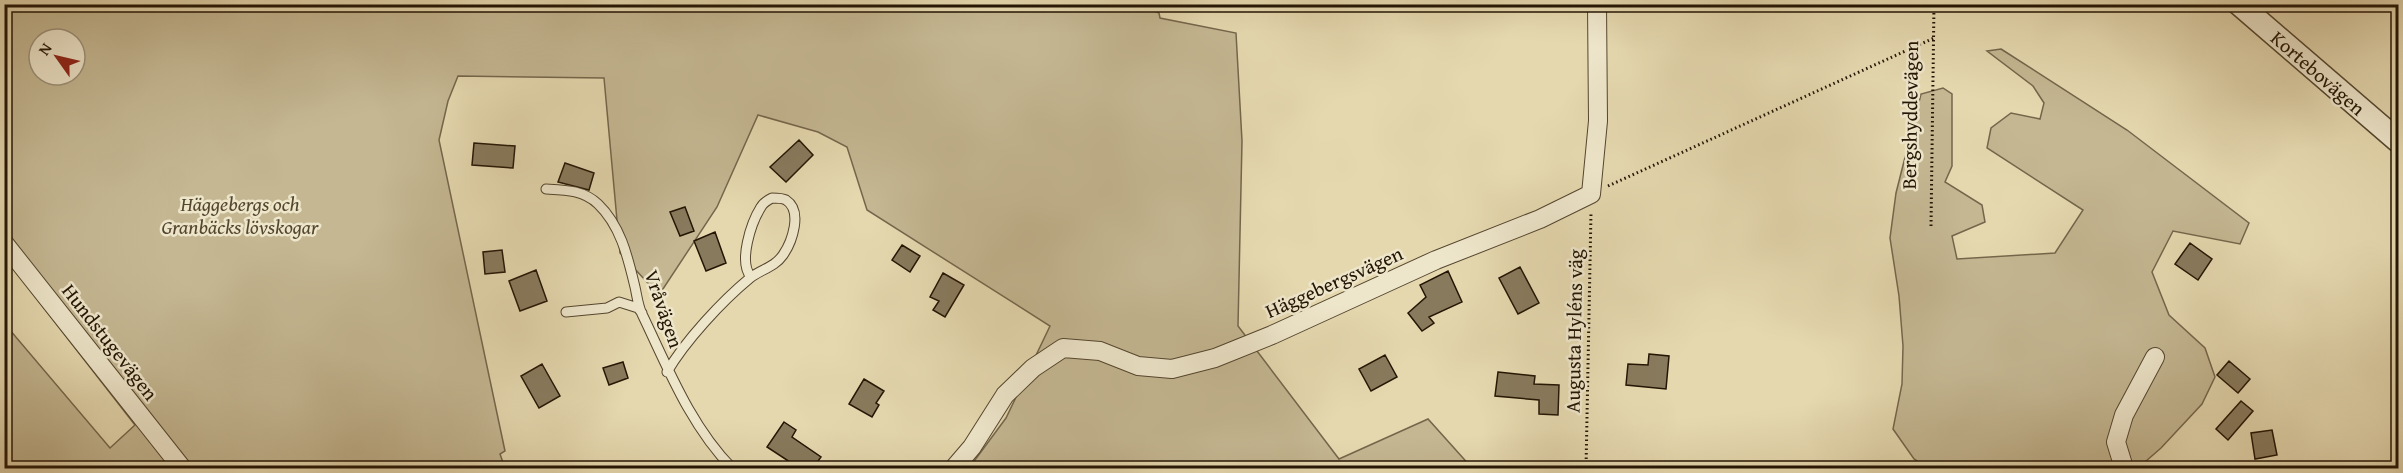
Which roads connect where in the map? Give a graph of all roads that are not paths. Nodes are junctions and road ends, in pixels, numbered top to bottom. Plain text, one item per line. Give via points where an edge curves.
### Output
1 (1597, 4) edge
2 (2239, 4) edge
3 (2398, 141) edge
4 (546, 189) dead end
5 (4, 243) edge
6 (751, 277) junction
7 (566, 312) dead end
8 (642, 313) junction
9 (2155, 357) dead end
10 (667, 372) junction
11 (182, 468) edge
12 (732, 468) edge
13 (954, 468) edge
14 (2124, 468) edge

1 - 13 street, Häggebergsvägen via 1598,121 1591,194 1215,358 1172,369 1138,366 1100,351 1063,348 1033,368 1005,395
2 - 3 street, Kortebovägen
4 - 8 lane, Vråvägen via 582,193 609,218 624,245
5 - 11 street, Hundstugevägen
6 - 6 lane via 769,269 792,240 793,209 785,200 772,198 762,205 749,236 745,260
6 - 10 lane via 680,350
7 - 8 lane via 607,308 619,302
8 - 10 lane, Vråvägen
9 - 14 street via 2124,415 2116,442
10 - 12 lane, Vråvägen via 711,446

